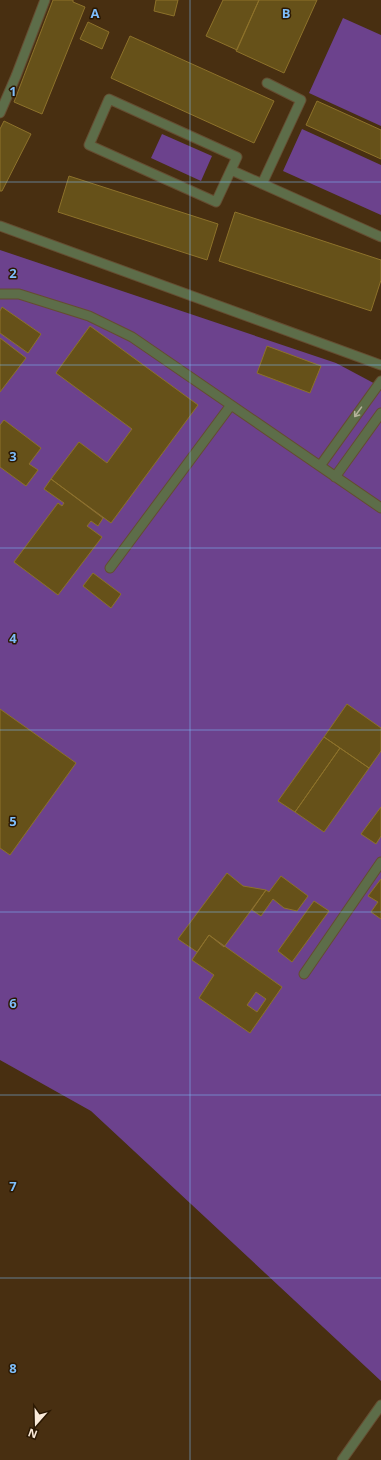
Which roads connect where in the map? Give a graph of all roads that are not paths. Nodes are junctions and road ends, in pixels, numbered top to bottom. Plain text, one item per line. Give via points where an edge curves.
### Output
1 (44, 0) edge
2 (267, 83) dead end
3 (0, 113) edge
4 (231, 170) junction
5 (262, 184) junction
6 (0, 226) edge
7 (381, 237) edge
8 (0, 294) edge
9 (381, 365) edge
10 (381, 381) edge
11 (231, 405) junction
12 (381, 413) edge
13 (320, 466) junction
14 (336, 477) junction
15 (381, 508) edge
16 (110, 568) dead end
17 (381, 862) edge
18 (304, 974) dead end
19 (381, 1405) edge
20 (342, 1460) edge

1 - 3 lane
2 - 5 lane via 301,100
4 - 4 lane via 237,157 109,100 89,145 216,202
4 - 5 lane
5 - 7 lane
6 - 9 lane
8 - 11 lane via 19,294 89,316 132,337
10 -> 13 lane
11 - 13 lane
11 - 16 lane
12 - 14 lane
13 - 14 lane
14 - 15 lane
17 - 18 lane
19 - 20 lane

